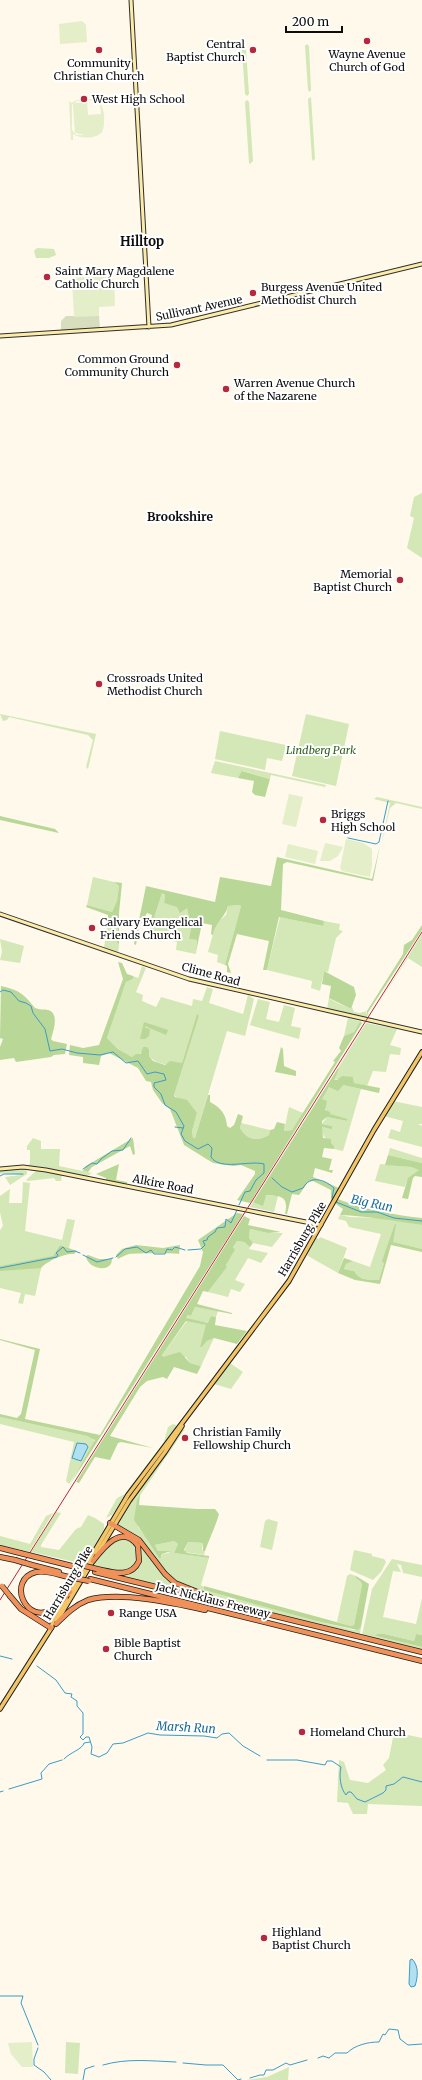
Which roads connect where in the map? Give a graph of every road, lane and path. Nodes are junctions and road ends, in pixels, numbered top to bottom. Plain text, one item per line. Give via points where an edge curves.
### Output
1 (131, 0) edge
2 (422, 264) edge
3 (149, 327) junction
4 (0, 336) edge
5 (0, 914) edge
6 (422, 1032) edge
7 (422, 1052) edge
8 (0, 1169) edge
9 (321, 1225) junction
10 (111, 1525) junction
11 (137, 1544) junction
12 (0, 1548) edge
13 (0, 1557) edge
14 (93, 1561) junction
15 (96, 1570) junction
16 (70, 1576) junction
17 (1, 1585) edge
18 (70, 1592) junction
19 (259, 1612) junction
20 (250, 1618) junction
21 (56, 1624) junction
22 (51, 1628) junction
23 (422, 1652) edge
24 (422, 1661) edge
25 (0, 1709) edge

1 - 3 main road
2 - 3 main road, Sullivant Avenue via 177,324
3 - 4 main road, Sullivant Avenue
5 - 6 main road, Clime Road via 199,982
7 - 9 main road, Harrisburg Pike
8 - 9 main road, Alkire Road via 23,1167 46,1170
9 - 10 main road, Harrisburg Pike via 289,1281
10 - 11 highway via 131,1537
10 - 14 main road, Harrisburg Pike
10 - 18 main road, Harrisburg Pike
10 - 19 highway via 139,1540 165,1574 181,1586
11 - 14 highway via 125,1538 115,1539 107,1544
11 - 15 highway via 140,1557 132,1570 122,1573
12 - 15 highway, Jack Nicklaus Freeway, bridge
13 - 16 highway, Jack Nicklaus Freeway, bridge
14 - 21 main road, Harrisburg Pike
15 - 19 highway, Jack Nicklaus Freeway
16 - 18 highway via 36,1572 25,1579 21,1595 27,1608 42,1613 53,1609
16 - 20 highway, Jack Nicklaus Freeway, bridge
17 - 22 highway, bridge via 21,1609
18 - 22 main road, Harrisburg Pike
19 - 23 highway, Jack Nicklaus Freeway
20 - 21 highway via 159,1601 112,1597 94,1599 78,1605
20 - 24 highway, Jack Nicklaus Freeway
21 - 22 main road, Harrisburg Pike
22 - 25 main road

